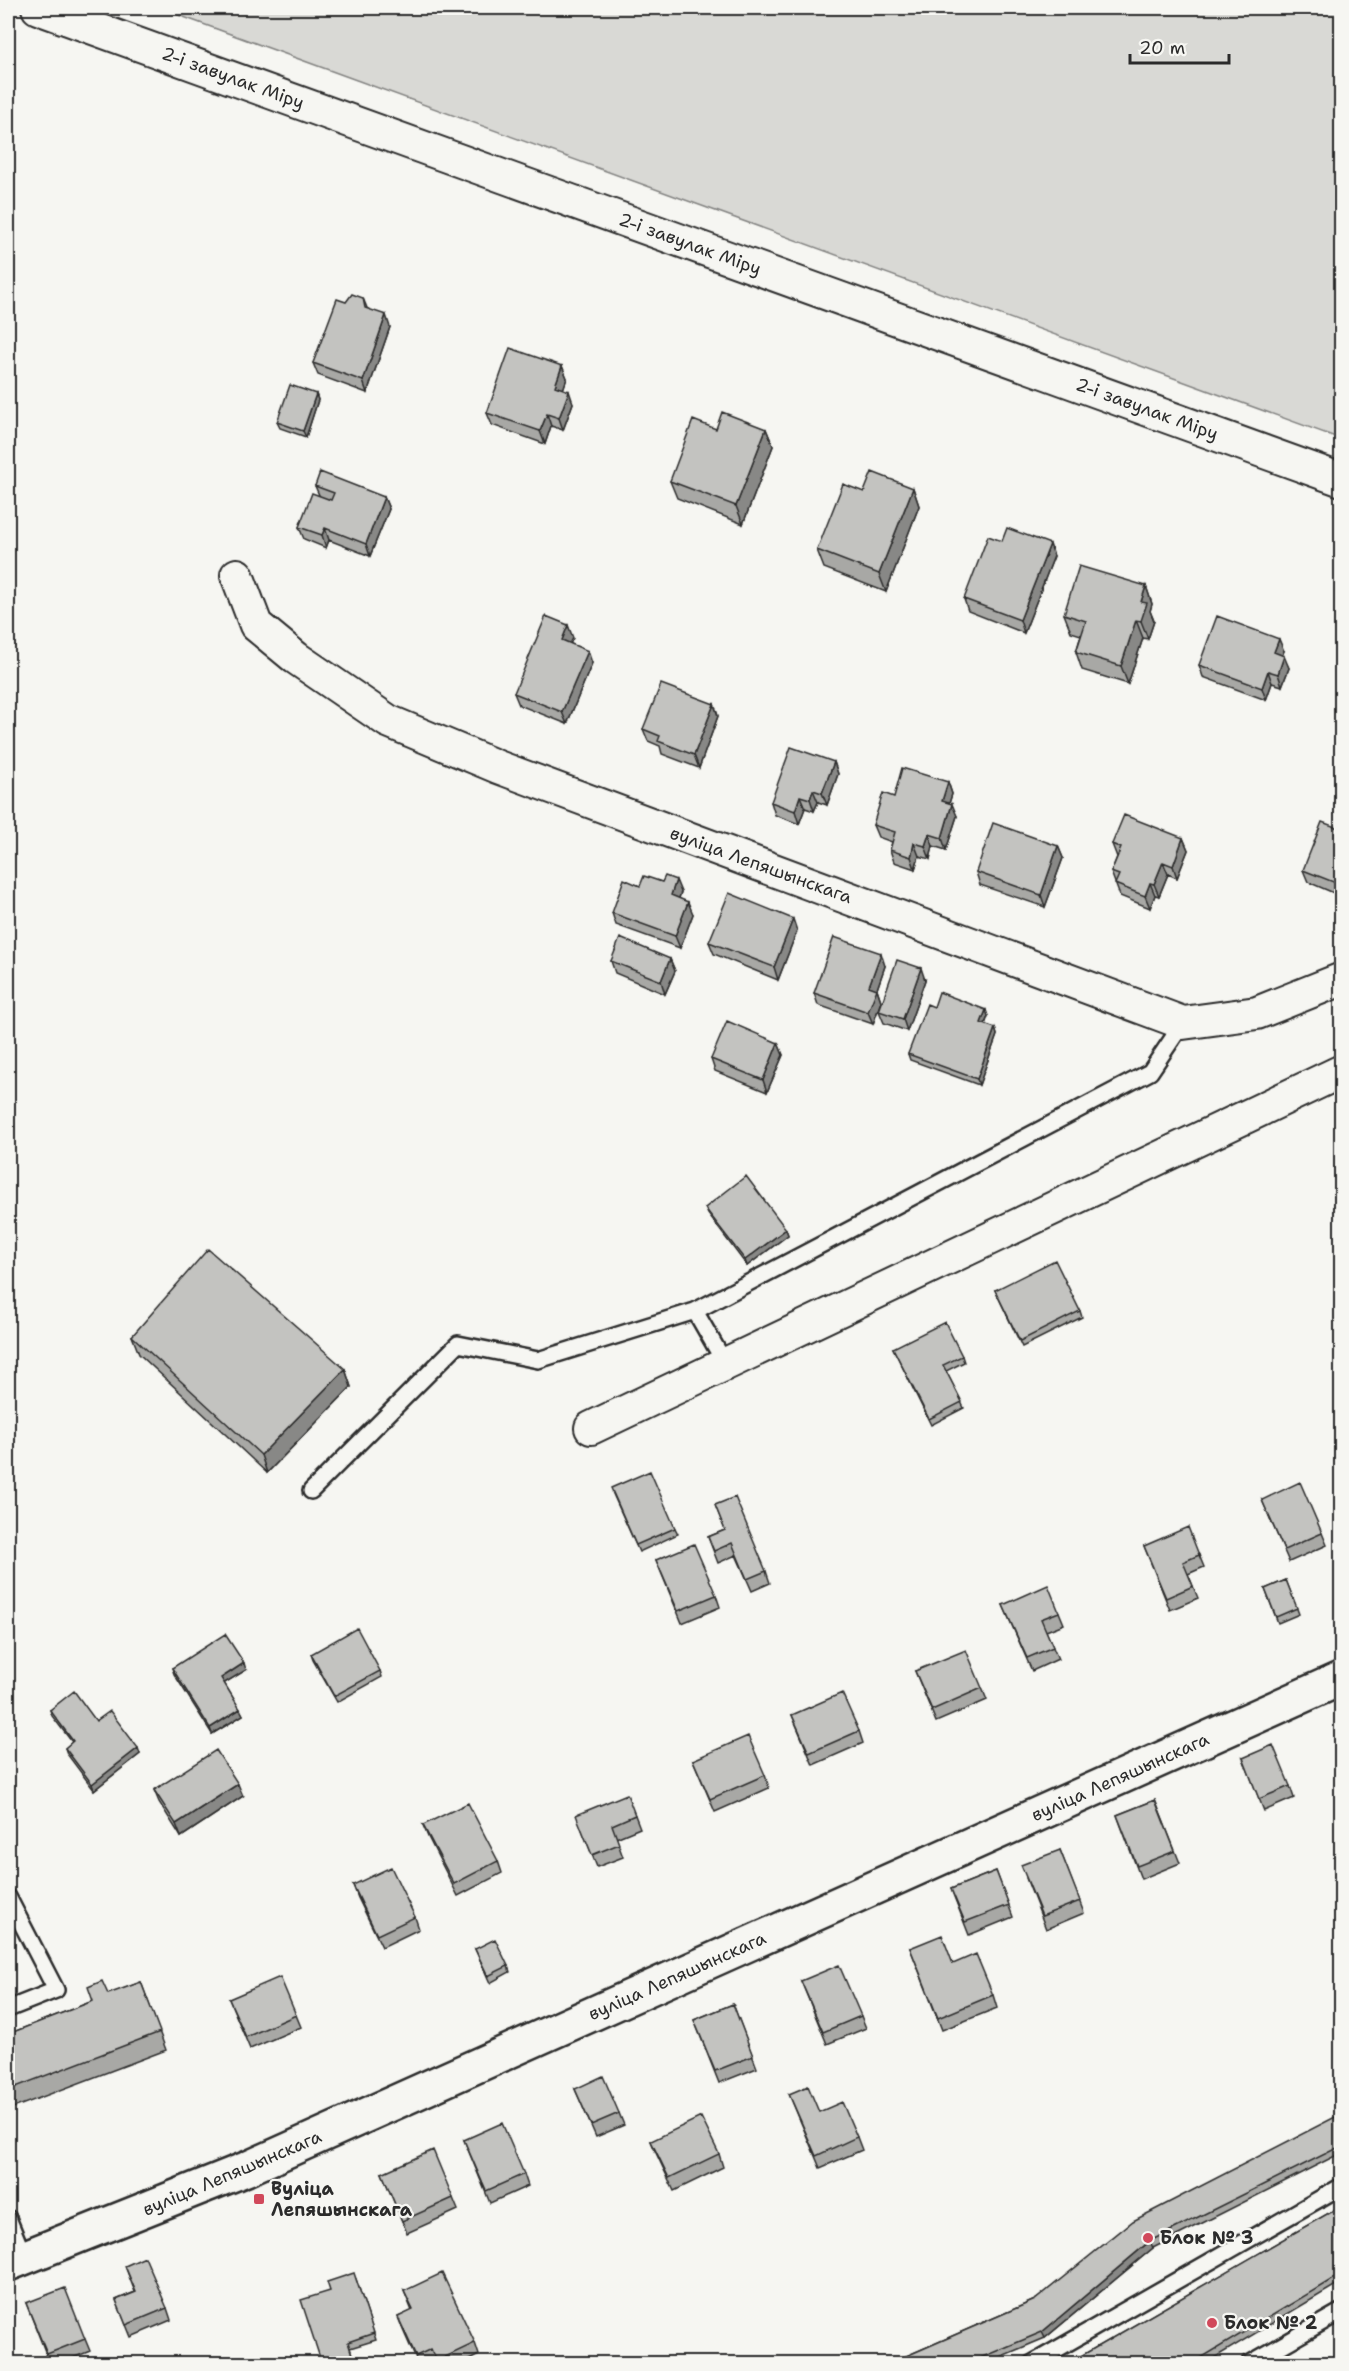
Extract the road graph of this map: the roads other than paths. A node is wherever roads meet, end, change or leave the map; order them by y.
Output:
1 (38, 8) edge
2 (1341, 480) edge
3 (237, 575) dead end
4 (1341, 979) edge
5 (1183, 1023) junction
6 (1341, 1071) edge
7 (695, 1311) junction
8 (726, 1365) junction
9 (591, 1428) dead end
10 (311, 1491) dead end
11 (1341, 1678) edge
12 (8, 1897) edge
13 (8, 2009) edge
14 (1341, 2186) edge
15 (8, 2218) edge
16 (16, 2261) edge
17 (1341, 2311) edge
18 (1031, 2364) edge
19 (1249, 2364) edge

1 - 2 street, 2-і завулак Міру
3 - 5 street, вуліца Лепяшынскага
4 - 5 street, вуліца Лепяшынскага
5 - 7 lane
6 - 8 street
7 - 8 lane
7 - 10 lane
8 - 9 street
11 - 16 street, вуліца Лепяшынскага
12 - 13 lane
14 - 18 lane
15 - 16 lane
17 - 19 lane

